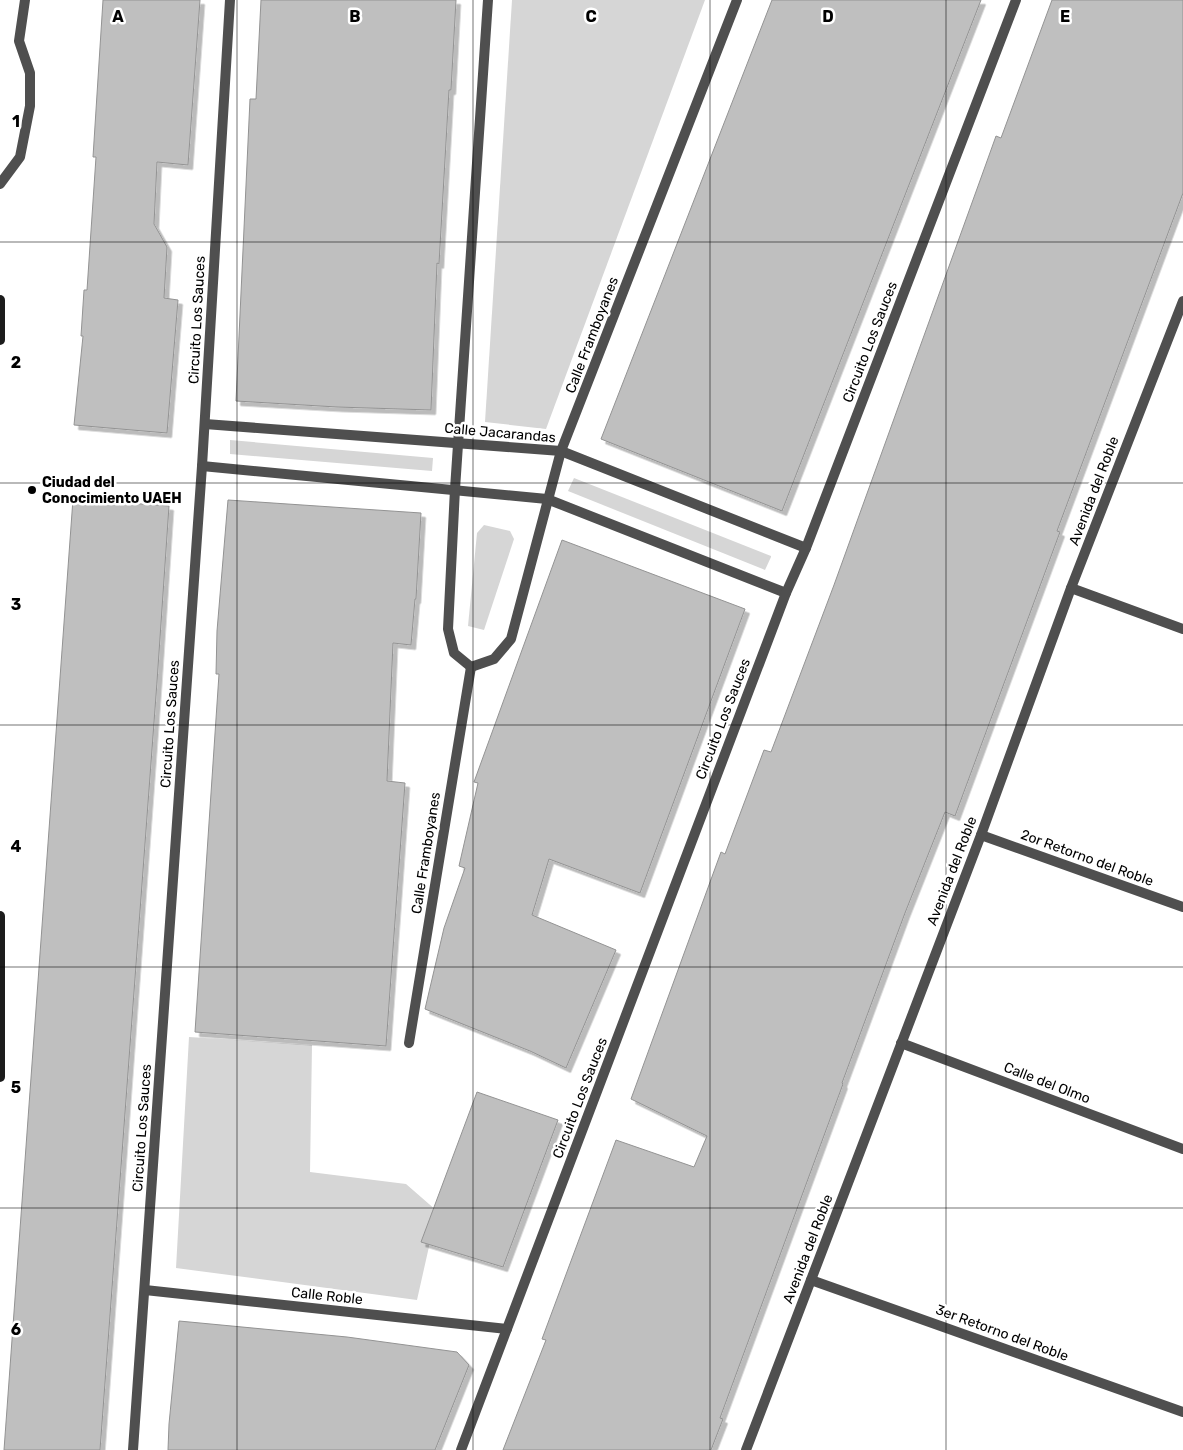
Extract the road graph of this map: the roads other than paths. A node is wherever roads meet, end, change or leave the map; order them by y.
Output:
1 (25, 0) edge
2 (230, 0) edge
3 (488, 0) edge
4 (738, 0) edge
5 (1016, 0) edge
6 (0, 184) edge
7 (0, 300) edge
8 (1183, 300) edge
9 (1181, 312) edge
10 (0, 340) edge
11 (205, 424) junction
12 (458, 443) junction
13 (561, 451) junction
14 (202, 466) junction
15 (455, 489) junction
16 (547, 499) junction
17 (806, 548) junction
18 (1071, 588) junction
19 (786, 593) junction
20 (1183, 629) edge
21 (471, 667) junction
22 (981, 835) junction
23 (1183, 907) edge
24 (0, 916) edge
25 (409, 1043) dead end
26 (901, 1043) junction
27 (0, 1077) edge
28 (1183, 1150) edge
29 (811, 1280) junction
30 (145, 1290) junction
31 (507, 1329) junction
32 (1183, 1412) edge
33 (133, 1450) edge
34 (461, 1450) edge
35 (746, 1450) edge

1 - 6 street
2 - 11 street, Circuito Los Sauces
3 - 12 street
4 - 13 street, Calle Framboyanes
5 - 17 street, Circuito Los Sauces
7 - 10 street
8 - 9 street, Avenida del Roble
9 - 18 street, Avenida del Roble
11 - 12 street, Calle Jacarandas
11 - 14 street, Circuito Los Sauces
12 - 13 street, Calle Jacarandas
12 - 15 street
13 - 16 street, Calle Framboyanes
13 - 17 street, Calle Jacarandas
14 - 15 street
14 - 30 street, Circuito Los Sauces
15 - 16 street
15 - 21 street
16 - 19 street
16 - 21 street, Calle Framboyanes
17 - 19 street, Circuito Los Sauces
18 - 20 street
18 - 22 street, Avenida del Roble
19 - 31 street, Circuito Los Sauces
21 - 25 street, Calle Framboyanes
22 - 23 street, 2or Retorno del Roble
22 - 26 street, Avenida del Roble
24 - 27 street
26 - 28 street, Calle del Olmo
26 - 29 street, Avenida del Roble
29 - 32 street, 3er Retorno del Roble
29 - 35 street, Avenida del Roble
30 - 31 street, Calle Roble
30 - 33 street, Circuito Los Sauces
31 - 34 street, Circuito Los Sauces

